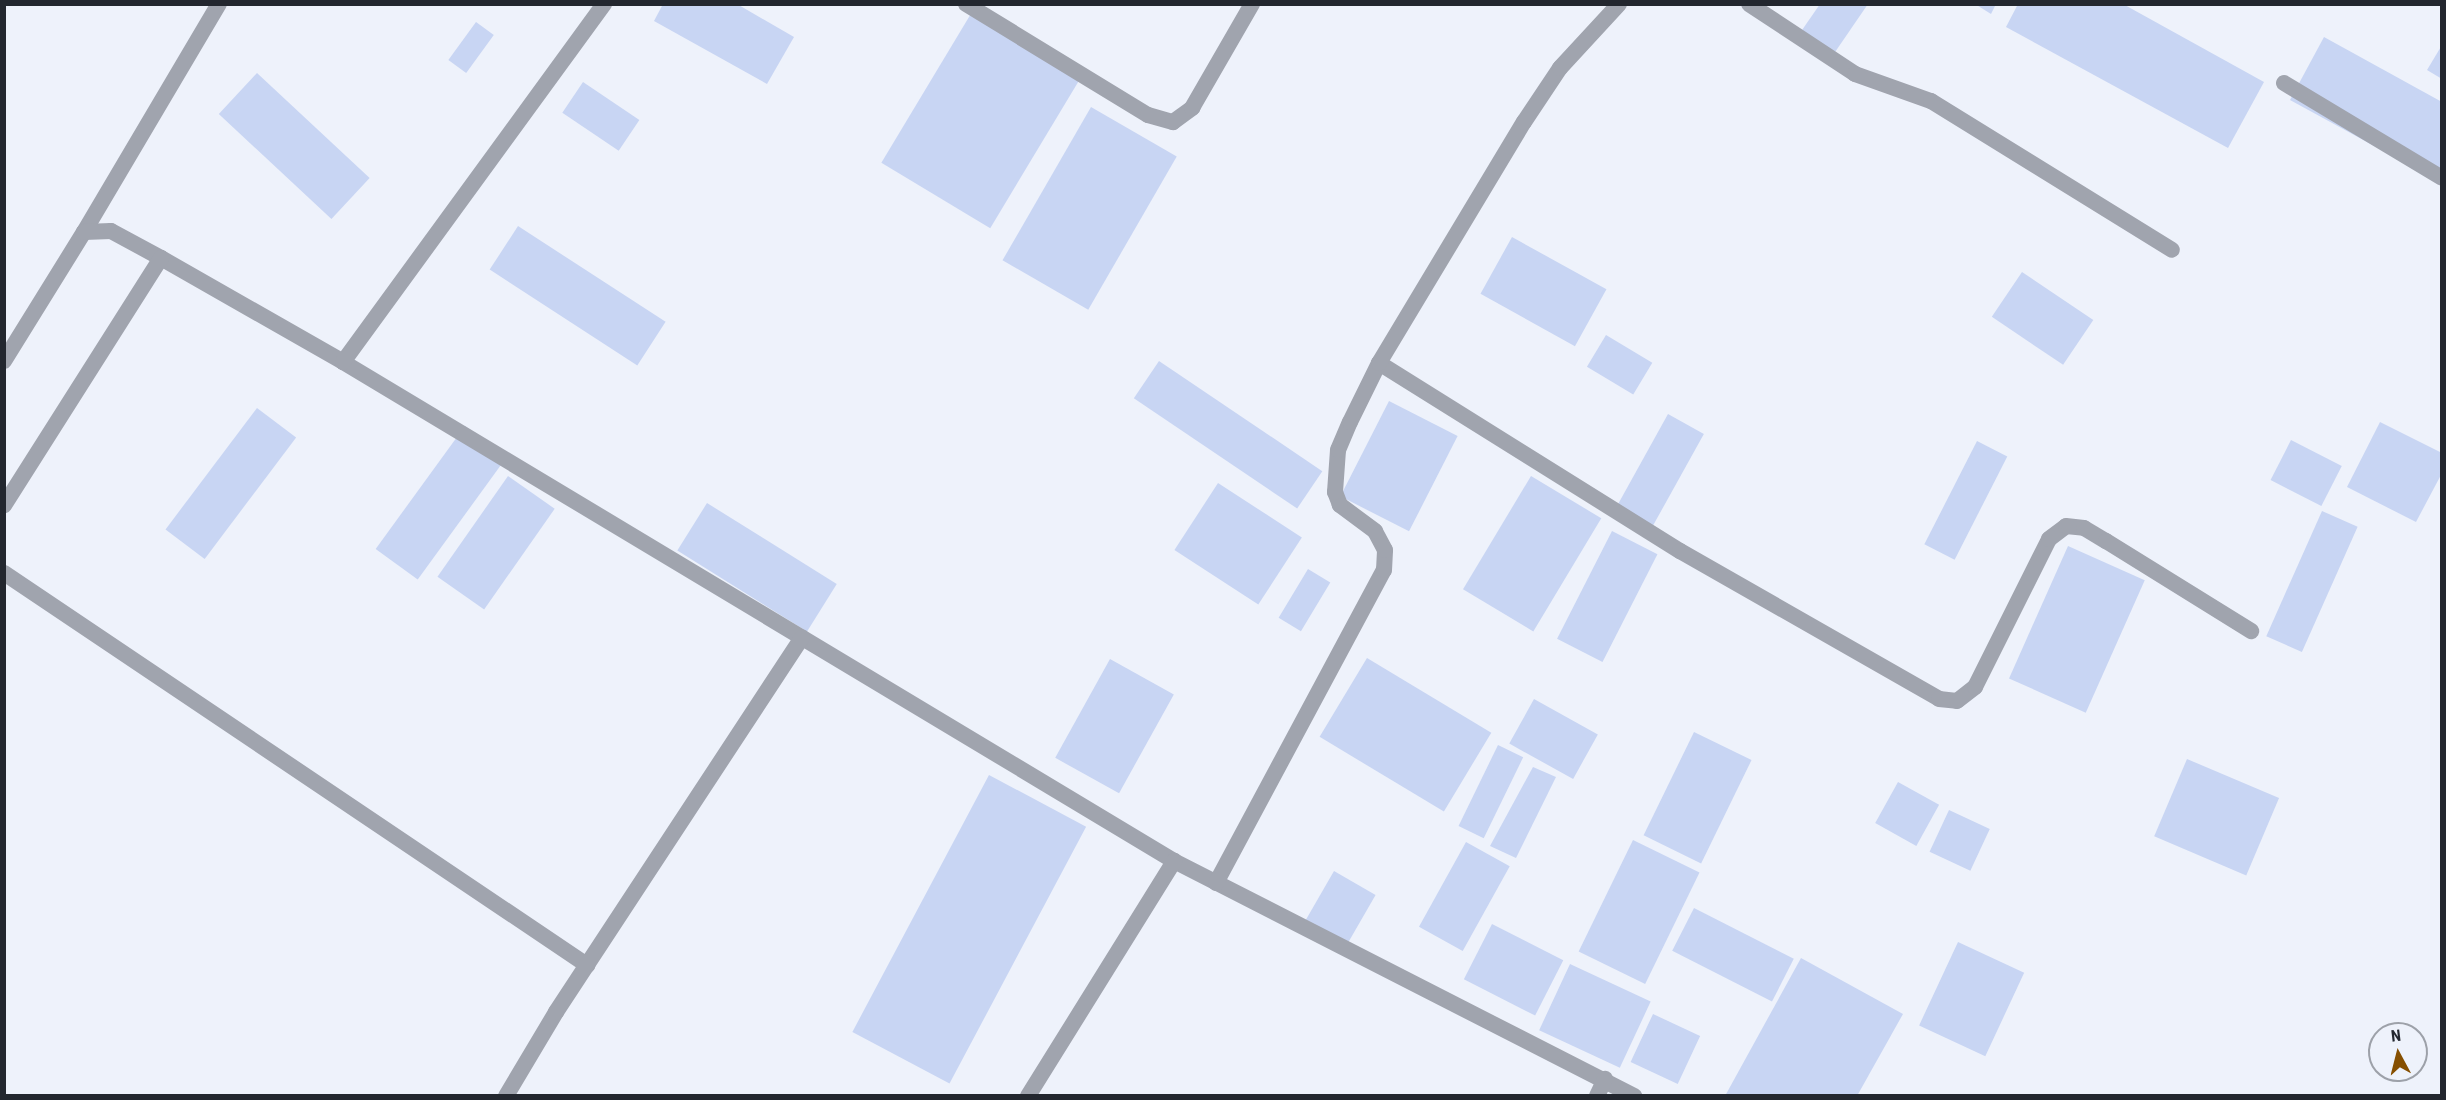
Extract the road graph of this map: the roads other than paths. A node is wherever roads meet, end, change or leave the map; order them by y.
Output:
1 (219, 4) edge
2 (604, 4) edge
3 (966, 4) edge
4 (1252, 4) edge
5 (1618, 4) edge
6 (1749, 4) edge
7 (2284, 83) dead end
8 (2442, 178) edge
9 (84, 232) junction
10 (2172, 250) dead end
11 (161, 258) junction
12 (4, 361) edge
13 (343, 362) junction
14 (1379, 363) junction
15 (4, 505) edge
16 (4, 573) edge
17 (2250, 631) dead end
18 (802, 638) junction
19 (1174, 861) junction
20 (1216, 883) junction
21 (587, 965) junction
22 (1605, 1079) junction
23 (506, 1095) edge
24 (1028, 1095) edge
25 (1597, 1095) edge
26 (1634, 1095) edge

1 - 9 street
2 - 13 street
3 - 4 street
5 - 14 street
6 - 10 street
7 - 8 street
9 - 11 street
9 - 12 street
11 - 13 street
11 - 15 street
13 - 18 street
14 - 17 street
14 - 20 street
16 - 21 street
18 - 19 street
18 - 21 street
19 - 20 street
19 - 24 street
20 - 22 street
21 - 23 street
22 - 25 street
22 - 26 street

